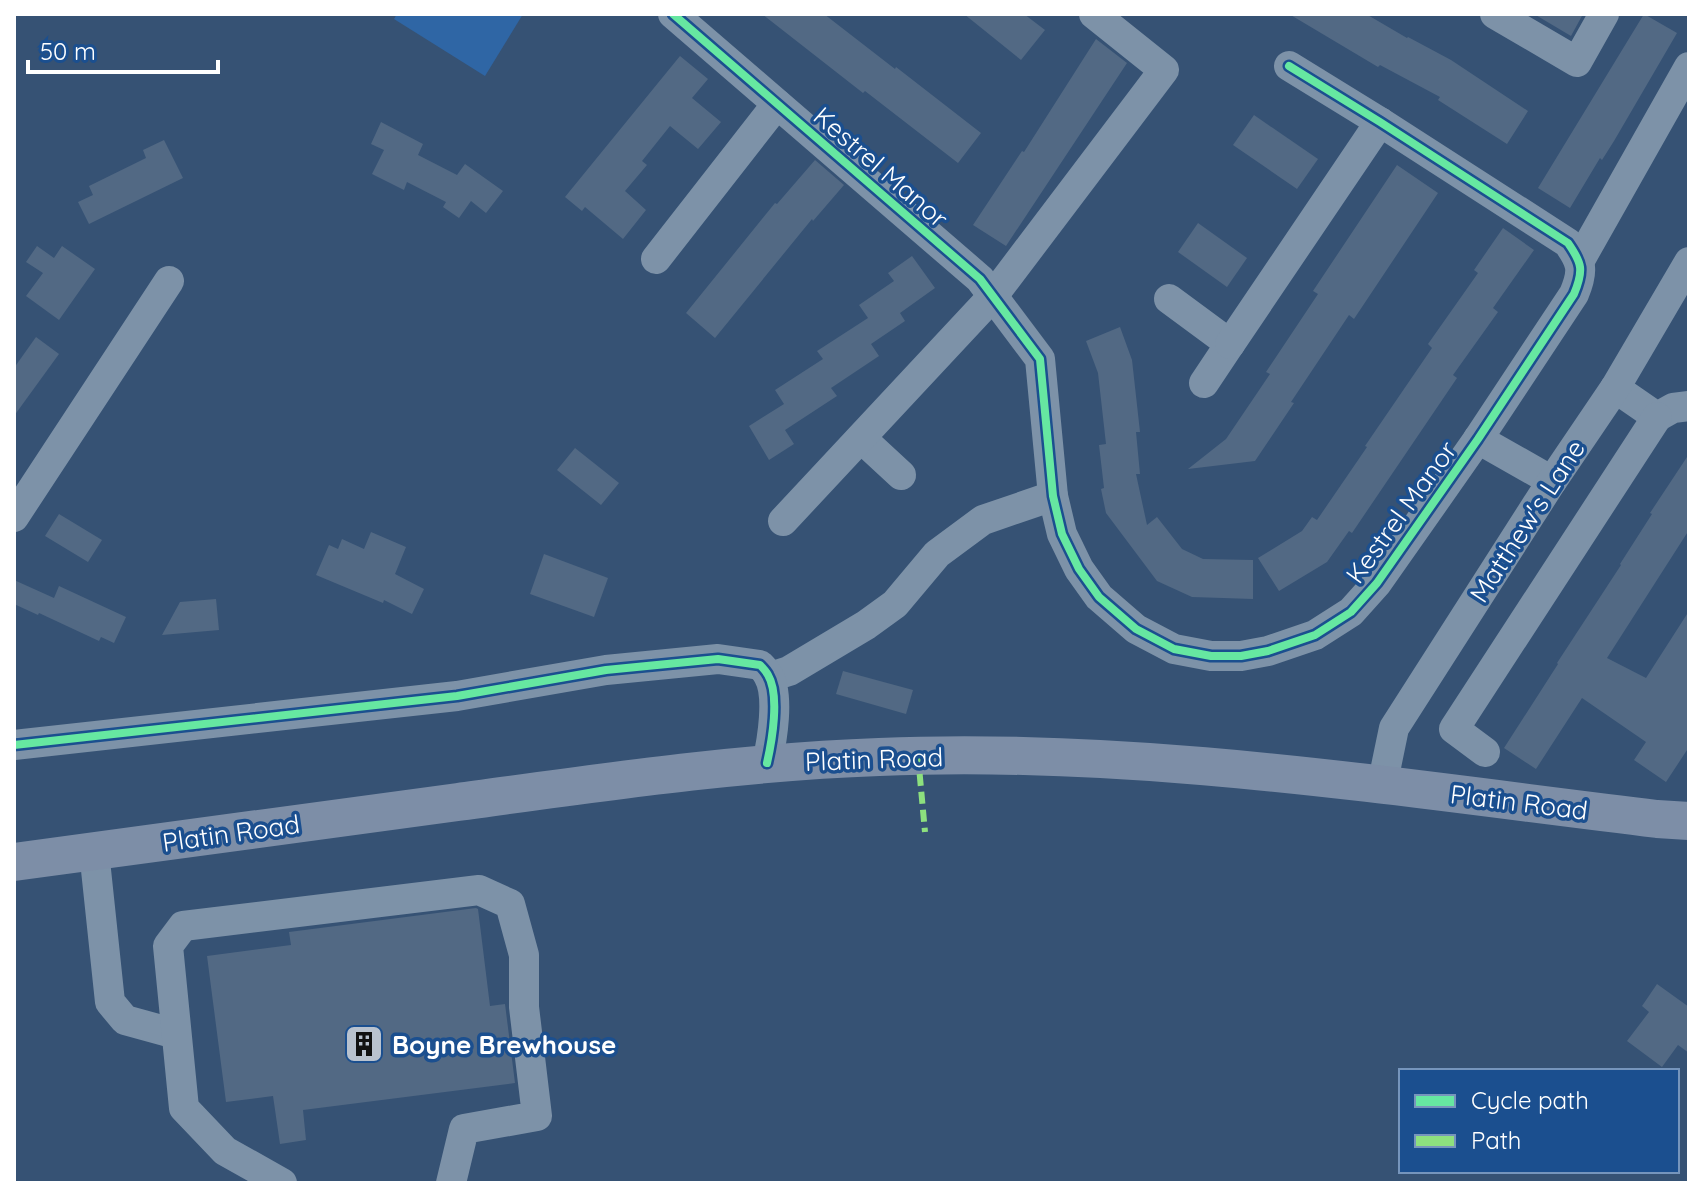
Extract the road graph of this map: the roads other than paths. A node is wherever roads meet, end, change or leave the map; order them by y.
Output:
1 (673, 14) edge
2 (1094, 14) edge
3 (1495, 14) edge
4 (1604, 14) edge
5 (1289, 66) dead end
6 (1689, 67) edge
7 (777, 104) junction
8 (1380, 122) junction
9 (656, 259) dead end
10 (1580, 260) junction
11 (1689, 262) edge
12 (169, 281) dead end
13 (993, 296) junction
14 (1169, 299) dead end
15 (1230, 344) junction
16 (1204, 383) dead end
17 (1615, 388) junction
18 (1689, 406) edge
19 (1657, 417) junction
20 (861, 438) junction
21 (1478, 439) junction
22 (901, 475) dead end
23 (1552, 481) junction
24 (1053, 496) junction
25 (14, 517) edge
26 (783, 521) dead end
27 (770, 677) junction
28 (14, 745) edge
29 (1485, 752) dead end
30 (767, 763) junction
31 (1382, 786) junction
32 (1689, 821) edge
33 (94, 851) junction
34 (14, 862) edge
35 (176, 1034) junction
36 (282, 1183) edge
37 (451, 1183) edge

1 - 7 street, Kestrel Manor
2 - 13 street
3 - 4 street
5 - 8 street
6 - 10 street, Kestrel Manor
7 - 9 street, Kestrel Manor
7 - 13 street, Kestrel Manor
8 - 10 street
8 - 15 street
10 - 21 street, Kestrel Manor
11 - 17 street, Matthew's Lane
12 - 25 street
13 - 20 street
13 - 24 street, Kestrel Manor
14 - 15 street
15 - 16 street
17 - 19 street
17 - 23 street, Matthew's Lane
18 - 19 street
19 - 29 street
20 - 22 street
20 - 26 street
21 - 23 street, Kestrel Manor
21 - 24 street, Kestrel Manor
23 - 31 street, Matthew's Lane
24 - 27 street
27 - 28 street
27 - 30 street
30 - 31 main road, Platin Road
30 - 33 main road, Platin Road
31 - 32 main road, Platin Road
33 - 34 main road, Platin Road
33 - 35 street
35 - 36 street
35 - 37 street

